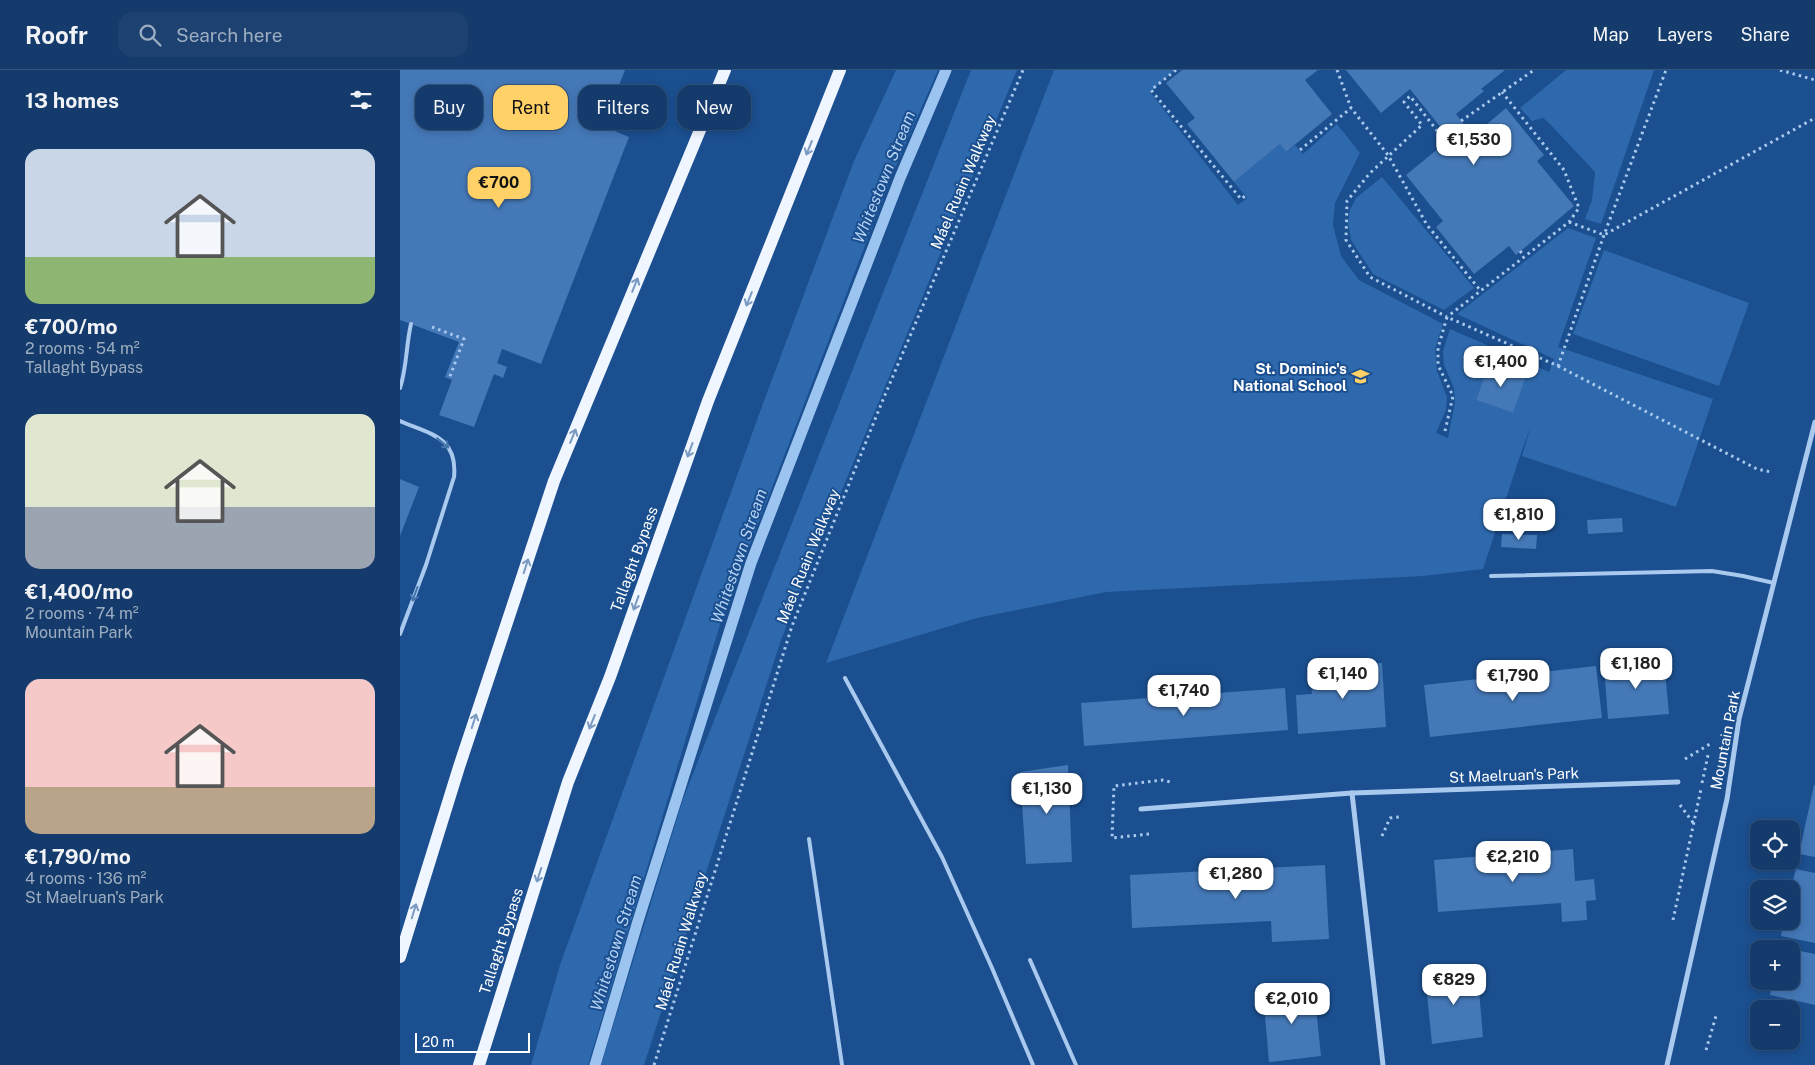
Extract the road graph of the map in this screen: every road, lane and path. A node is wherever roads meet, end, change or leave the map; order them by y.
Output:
1 (725, 70) edge
2 (840, 70) edge
3 (1023, 70) edge
4 (1176, 70) edge
5 (1337, 70) edge
6 (1534, 70) edge
7 (1666, 70) edge
8 (1780, 70) edge
9 (1815, 80) edge
10 (1502, 92) junction
11 (1352, 108) junction
12 (1815, 118) edge
13 (1461, 121) dead end
14 (1446, 133) dead end
15 (1300, 150) dead end
16 (1388, 155) junction
17 (1245, 196) dead end
18 (1570, 222) junction
19 (1604, 235) junction
20 (1520, 251) dead end
21 (1524, 256) junction
22 (1480, 290) junction
23 (1447, 317) junction
24 (411, 324) dead end
25 (464, 339) dead end
26 (1558, 366) junction
27 (449, 379) dead end
28 (400, 388) edge
29 (400, 421) edge
30 (1815, 422) edge
31 (1445, 431) dead end
32 (1770, 472) dead end
33 (1491, 576) dead end
34 (1774, 583) junction
35 (400, 634) edge
36 (845, 678) dead end
37 (1678, 782) dead end
38 (1114, 786) dead end
39 (1352, 793) junction
40 (1678, 802) dead end
41 (1141, 809) dead end
42 (1400, 817) dead end
43 (1694, 824) dead end
44 (1152, 834) dead end
45 (809, 839) dead end
46 (1378, 844) dead end
47 (400, 957) edge
48 (1030, 960) dead end
49 (1716, 1016) dead end
50 (1706, 1050) dead end
51 (480, 1063) edge
52 (654, 1065) edge
53 (842, 1065) edge
54 (1032, 1065) edge
55 (1076, 1065) edge
56 (1383, 1065) edge
57 (1667, 1065) edge

47 -> 1 main road
2 -> 51 main road, Tallaght Bypass
3 - 52 path, Máel Ruain Walkway
4 - 17 path
5 - 11 path
6 - 10 path
7 - 19 path
8 - 9 path
10 - 13 path
10 - 18 path
11 - 15 path
11 - 16 path
12 - 19 path
14 - 16 path
16 - 22 path
16 - 23 path
18 - 19 path
18 - 21 path
19 - 26 path
20 - 21 path
21 - 22 path
22 - 23 path
23 - 26 path
23 - 31 path
24 - 28 lane
25 - 27 path
26 - 32 path
29 -> 35 lane
30 - 34 street, Mountain Park
33 - 34 lane
34 - 57 street, Mountain Park
36 - 54 lane
37 - 39 street, St Maelruan's Park
38 - 44 path
39 - 41 street, St Maelruan's Park
39 - 56 street
40 - 43 path
42 - 46 path
45 - 53 lane
48 - 55 lane
49 - 50 path

